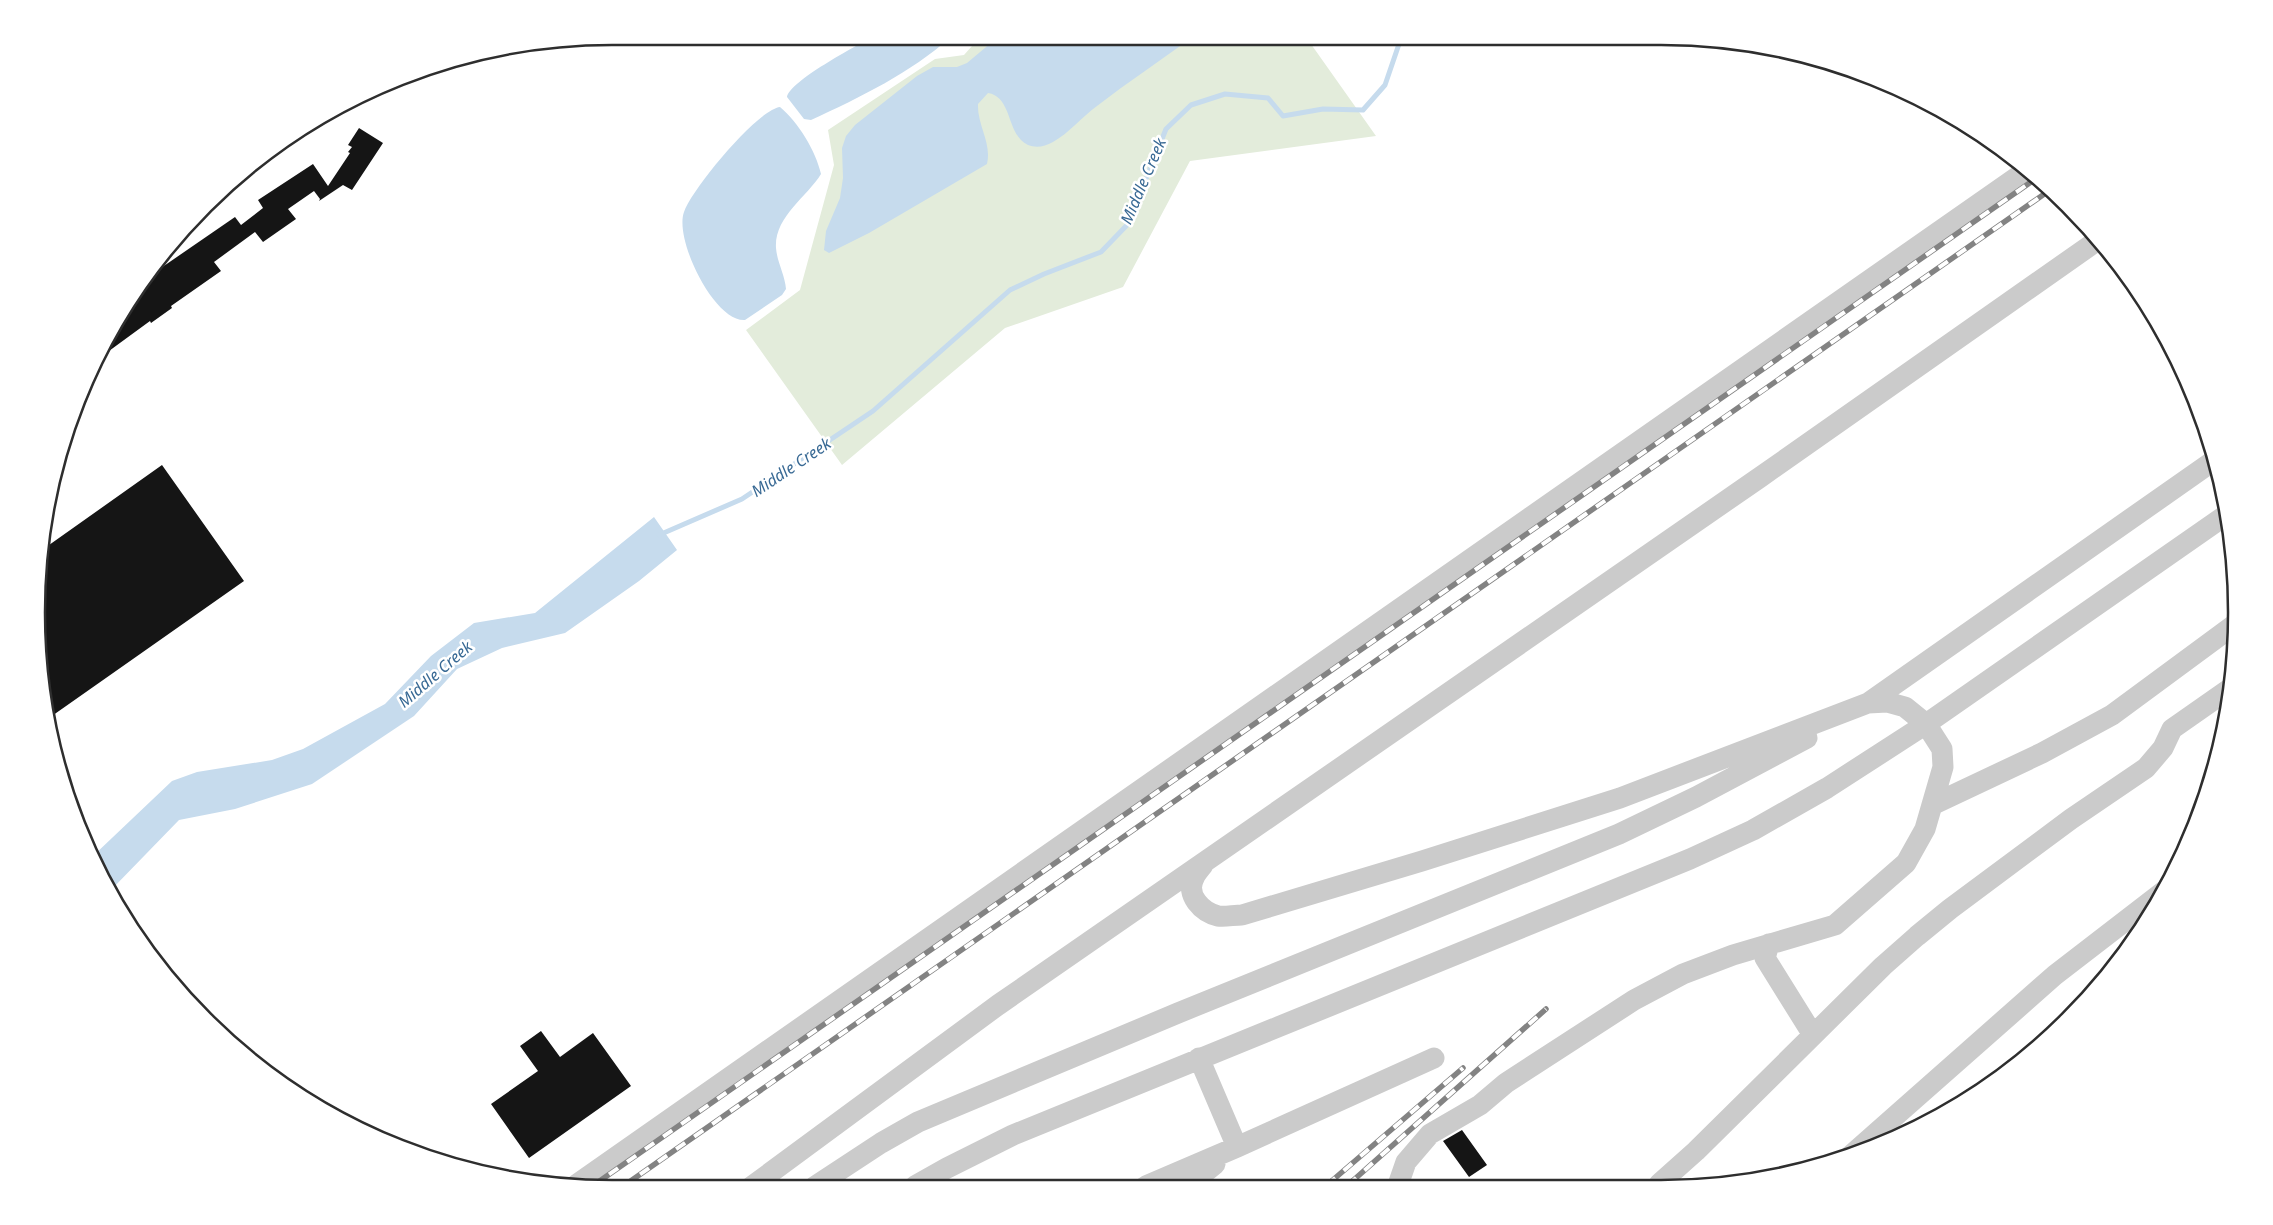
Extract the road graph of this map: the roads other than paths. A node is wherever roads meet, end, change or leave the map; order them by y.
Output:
1 (2021, 174) edge
2 (2092, 244) edge
3 (2208, 464) edge
4 (2220, 519) edge
5 (2228, 630) edge
6 (2222, 694) edge
7 (1868, 703) junction
8 (1926, 724) junction
9 (1932, 805) junction
10 (1205, 863) junction
11 (2147, 904) edge
12 (1770, 944) junction
13 (1813, 1035) junction
14 (1199, 1058) junction
15 (1434, 1058) dead end
16 (1867, 1141) edge
17 (1237, 1147) junction
18 (584, 1179) edge
19 (761, 1180) edge
20 (825, 1180) edge
21 (926, 1180) edge
22 (1160, 1180) edge
23 (1196, 1180) edge
24 (1400, 1180) edge
25 (1663, 1180) edge

1 - 18 lane
2 - 10 lane
3 - 7 lane
4 - 8 lane
5 - 9 lane
6 - 13 lane
7 - 8 lane
7 - 10 lane
7 - 20 lane
8 - 9 lane
8 - 14 lane
9 - 12 lane
10 - 19 lane
11 - 16 lane
12 - 13 lane
12 - 24 lane
13 - 25 lane
14 - 17 lane
14 - 21 lane
15 - 17 lane
17 - 22 lane
17 - 23 lane

